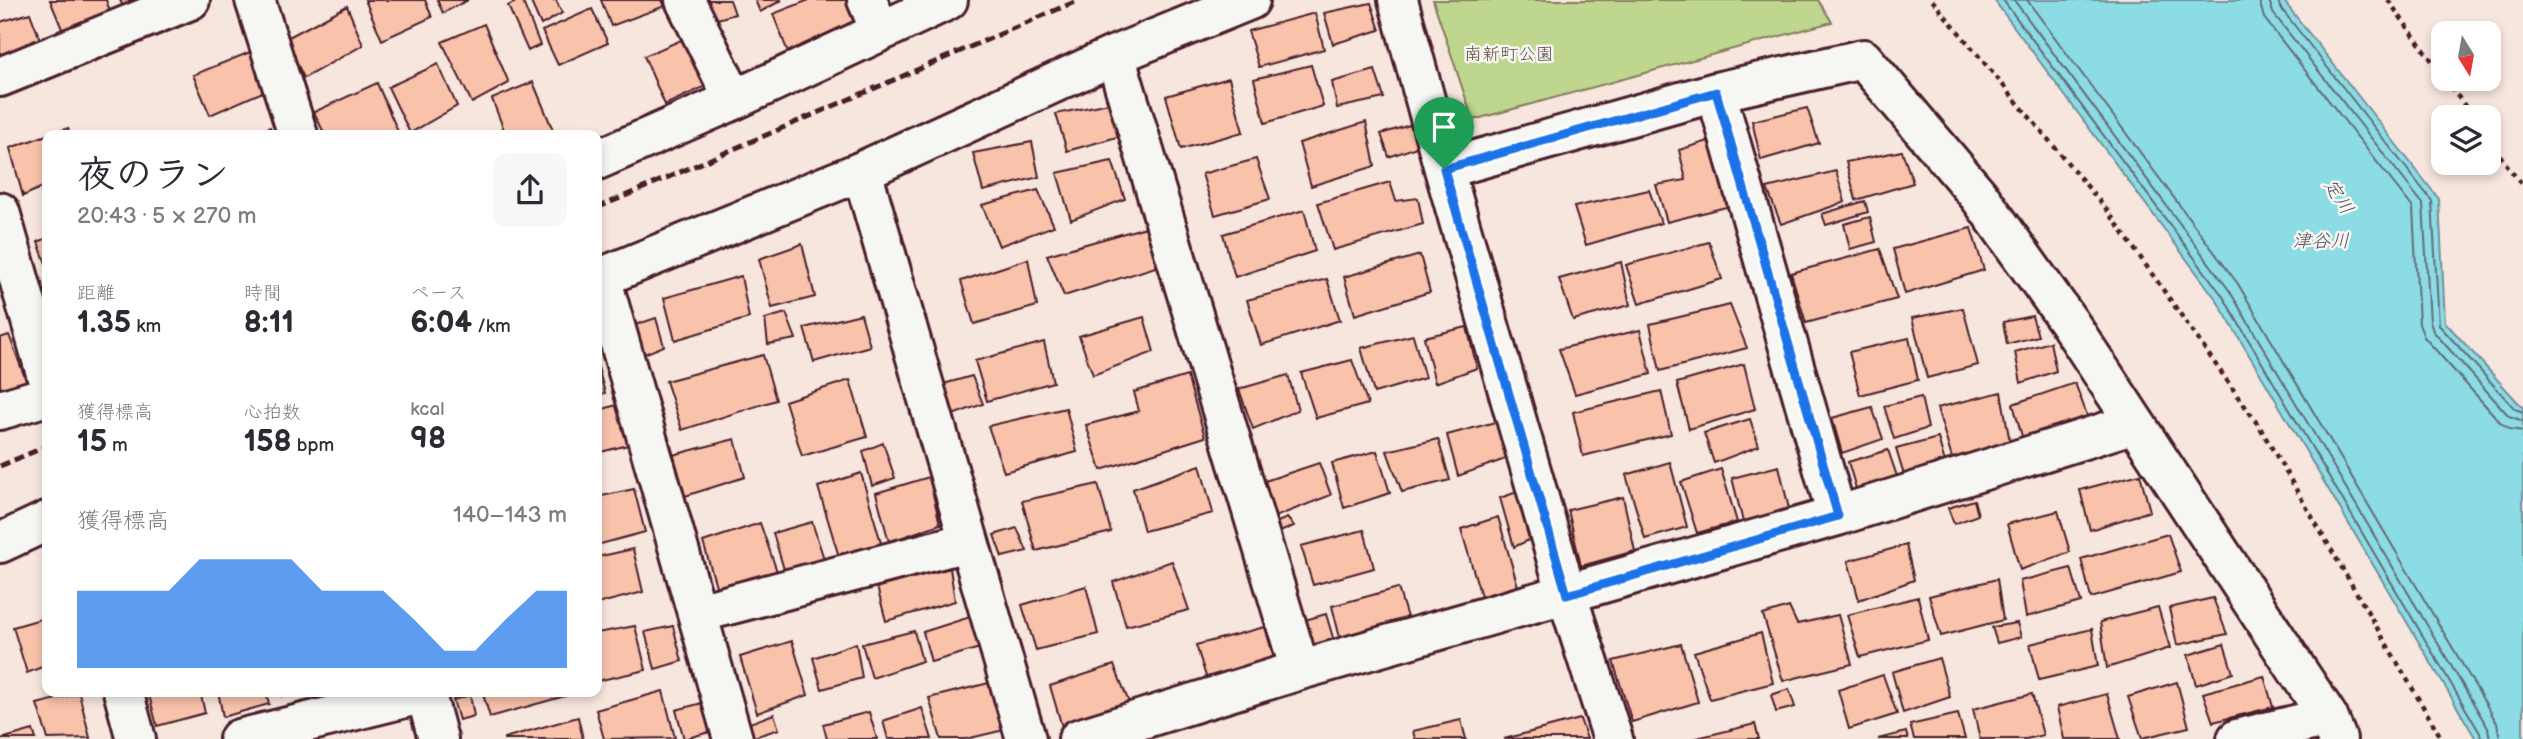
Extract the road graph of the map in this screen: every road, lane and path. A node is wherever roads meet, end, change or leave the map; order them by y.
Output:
1 (190, 0) edge
2 (255, 0) edge
3 (685, 0) edge
4 (948, 0) edge
5 (1250, 0) edge
6 (1398, 0) edge
7 (1932, 0) edge
8 (2388, 0) edge
9 (874, 15) edge
10 (1115, 55) junction
11 (2431, 59) edge
12 (0, 77) edge
13 (1716, 92) junction
14 (734, 100) junction
15 (296, 130) edge
16 (2501, 157) edge
17 (602, 158) edge
18 (1444, 169) junction
19 (862, 171) junction
20 (2523, 187) edge
21 (0, 212) edge
22 (602, 277) edge
23 (602, 288) edge
24 (42, 359) edge
25 (42, 397) edge
26 (0, 410) edge
27 (2135, 422) junction
28 (1838, 516) junction
29 (42, 523) edge
30 (967, 542) junction
31 (0, 543) edge
32 (1567, 595) junction
33 (698, 613) junction
34 (1300, 670) junction
35 (125, 697) edge
36 (405, 697) edge
37 (426, 697) edge
38 (2333, 728) edge
39 (136, 739) edge
40 (240, 739) edge
41 (438, 739) edge
42 (733, 739) edge
43 (1026, 739) edge
44 (1078, 739) edge
45 (1613, 739) edge
46 (2237, 739) edge
47 (2442, 739) edge

1 - 12 street
2 - 15 street
3 - 14 street
4 - 9 street
5 - 10 street
6 - 18 street
7 - 47 path
8 - 11 path
9 - 14 street
10 - 19 street
10 - 34 street
13 - 18 street
13 - 27 street
13 - 28 street
14 - 17 street
16 - 20 path
18 - 32 street
19 - 22 street
19 - 30 street
21 - 24 street
23 - 33 street
25 - 26 street
27 - 28 street
27 - 38 street
28 - 32 street
29 - 31 street
30 - 33 street
30 - 43 street
32 - 34 street
32 - 45 street
33 - 42 street
34 - 44 street
35 - 39 street
36 - 40 street
37 - 41 street
38 - 46 street

